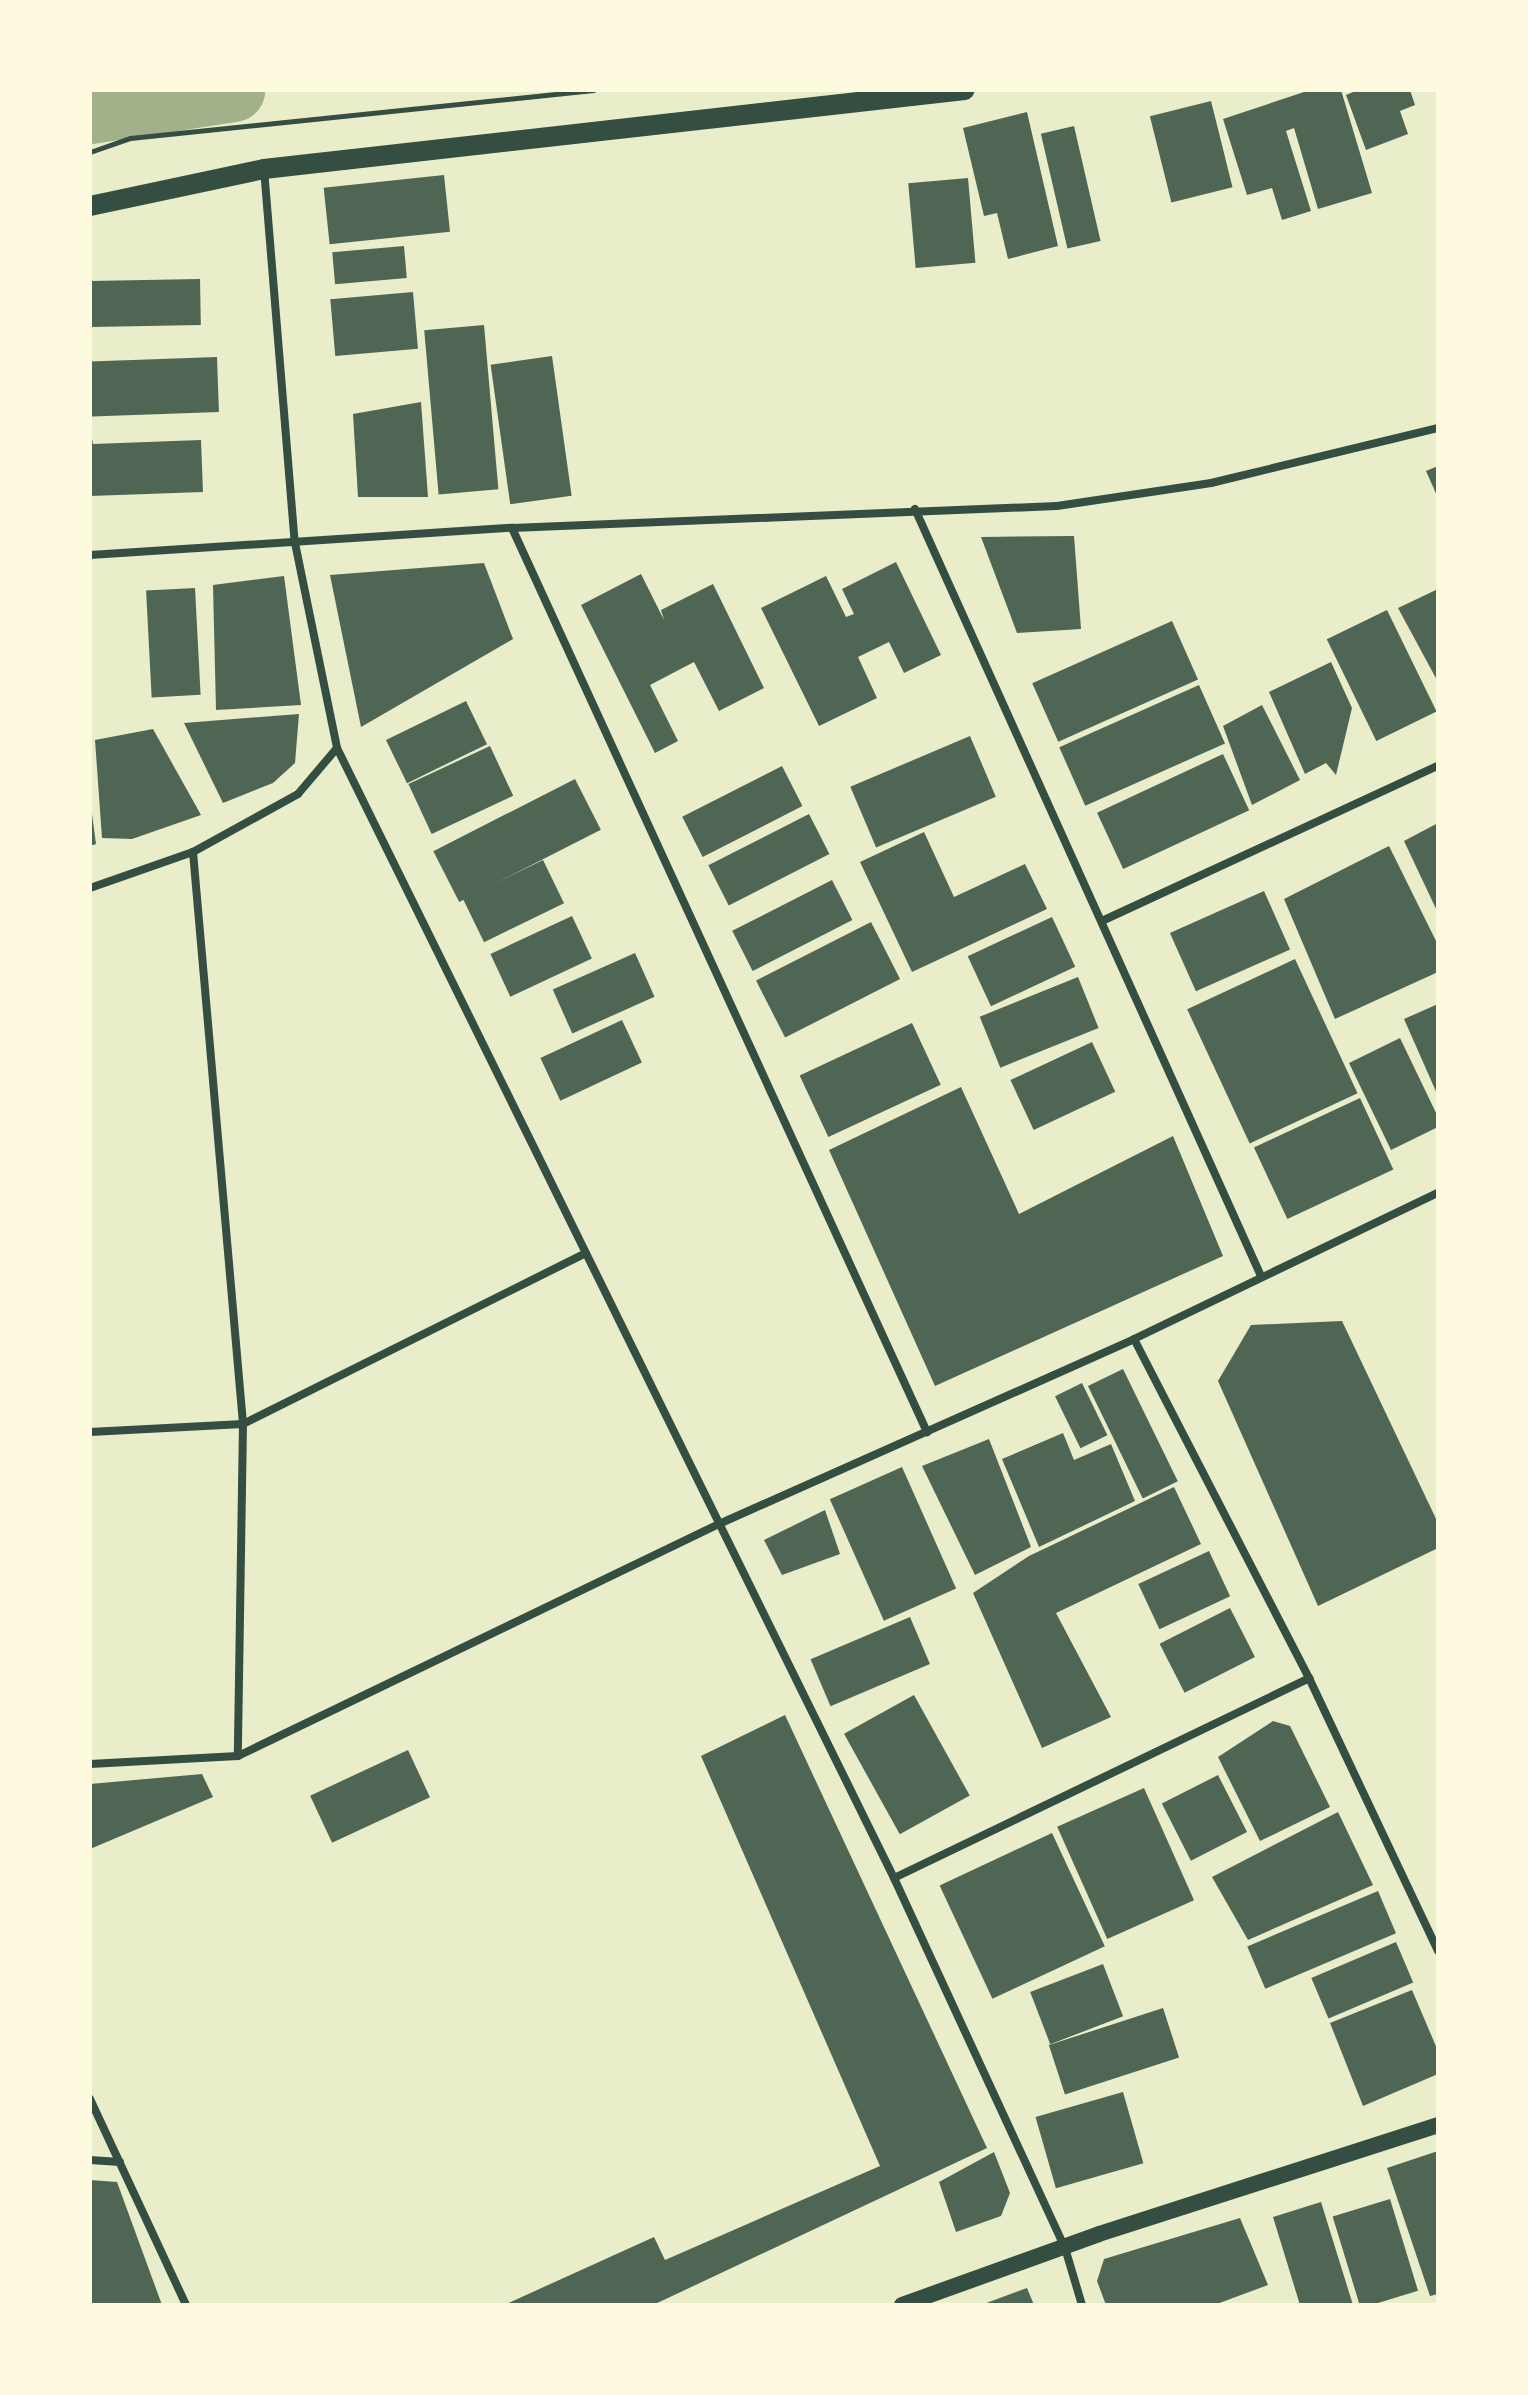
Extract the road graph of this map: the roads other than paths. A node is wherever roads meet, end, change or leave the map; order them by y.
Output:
1 (965, 90) edge
2 (264, 169) junction
3 (90, 206) edge
4 (1438, 428) edge
5 (915, 509) junction
6 (512, 528) junction
7 (295, 543) junction
8 (90, 555) edge
9 (337, 748) junction
10 (1438, 766) edge
11 (193, 852) junction
12 (90, 888) edge
13 (1104, 920) junction
14 (1438, 1193) edge
15 (586, 1253) junction
16 (1261, 1276) junction
17 (1134, 1339) junction
18 (243, 1424) junction
19 (90, 1432) edge
20 (927, 1432) junction
21 (719, 1524) junction
22 (1309, 1678) junction
23 (238, 1756) junction
24 (90, 1764) edge
25 (894, 1878) junction
26 (1438, 1951) edge
27 (90, 2099) edge
28 (1438, 2125) edge
29 (90, 2160) edge
30 (120, 2162) junction
31 (1065, 2248) junction
32 (186, 2305) edge
33 (902, 2305) edge
34 (1082, 2305) edge

1 - 2 main road
2 - 3 main road
2 - 7 street
4 - 5 street
5 - 6 street
5 - 13 street
6 - 7 street
6 - 20 street
7 - 8 street
7 - 9 street
9 - 11 street
9 - 15 street
10 - 13 street
11 - 12 street
11 - 18 street
13 - 16 street
14 - 16 street
15 - 18 street
15 - 21 street
16 - 17 street
17 - 20 street
17 - 22 street
18 - 19 street
18 - 23 street
20 - 21 street
21 - 23 street
21 - 25 street
22 - 25 street
22 - 26 street
23 - 24 street
25 - 31 street
27 - 30 street
28 - 31 main road
29 - 30 street
30 - 32 street
31 - 33 main road
31 - 34 street

